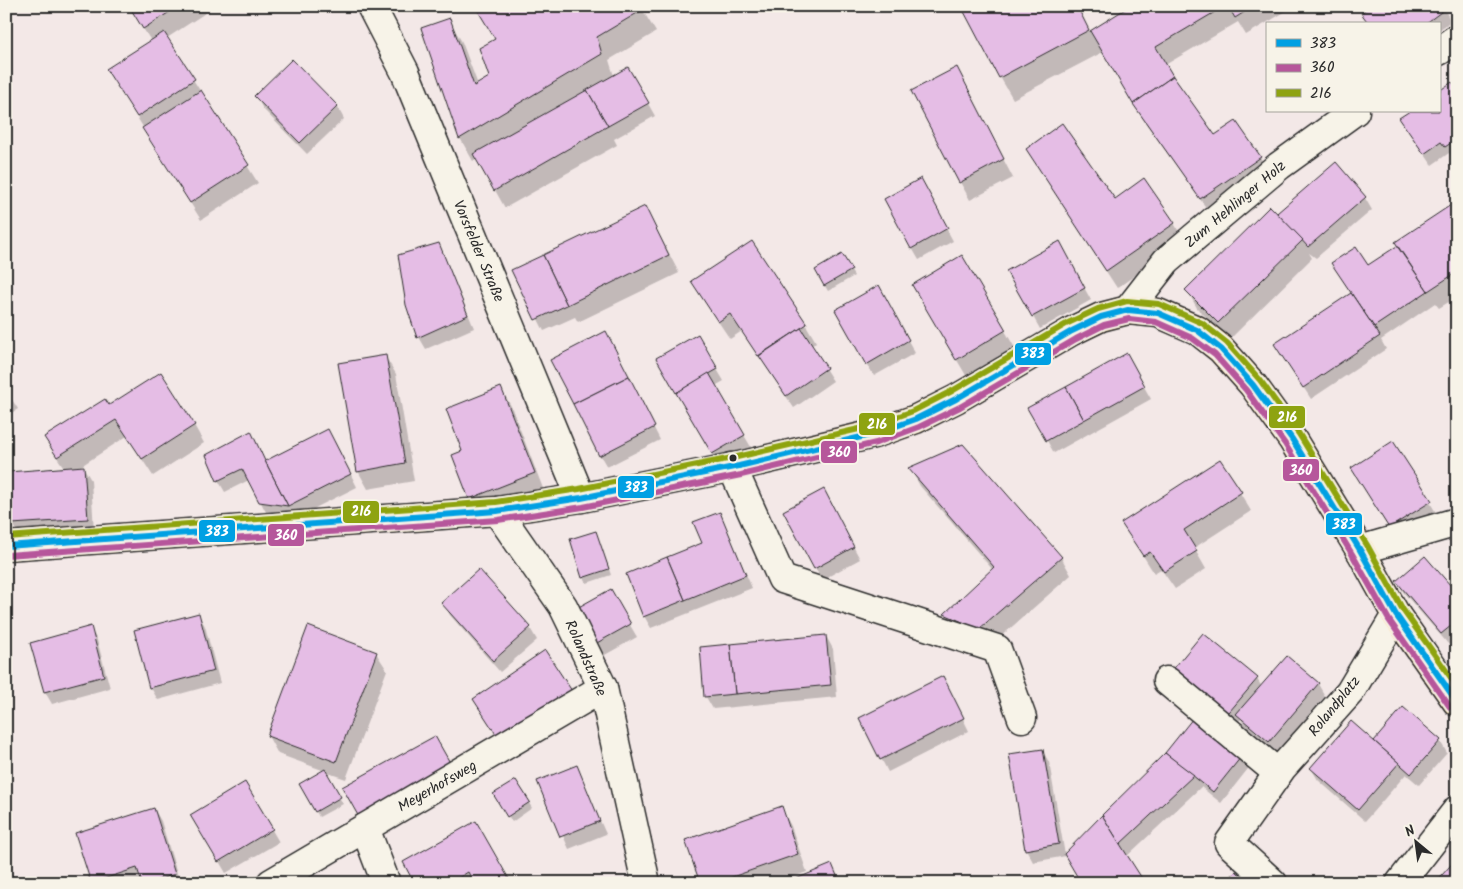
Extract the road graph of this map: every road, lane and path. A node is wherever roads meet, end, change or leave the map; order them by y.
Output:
1 (371, 6) edge
2 (1457, 38) edge
3 (1440, 50) edge
4 (1355, 112) edge
5 (1128, 310) junction
6 (732, 467) junction
7 (581, 498) junction
8 (497, 511) junction
9 (1457, 522) edge
10 (6, 546) edge
11 (1360, 550) junction
12 (1396, 615) junction
13 (1167, 681) dead end
14 (603, 688) junction
15 (1457, 702) edge
16 (1022, 718) dead end
17 (1280, 770) junction
18 (1457, 810) edge
19 (365, 828) junction
20 (271, 883) edge
21 (386, 883) edge
22 (646, 883) edge
23 (1273, 883) edge
24 (1400, 883) edge

1 - 7 street, Vorsfelder Straße
2 - 3 street
4 - 5 street, Zum Hehlinger Holz
5 - 6 main road
5 - 11 main road
6 - 7 main road
6 - 16 street
7 - 8 main road
8 - 10 main road
8 - 14 street, Rolandstraße
9 - 11 street
11 - 12 main road
12 - 15 main road
12 - 17 street, Rolandplatz
13 - 17 street
14 - 19 street, Meyerhofsweg
14 - 22 street, Rolandstraße
17 - 23 street, Rolandplatz
18 - 24 street
19 - 20 street, Meyerhofsweg
19 - 21 street

